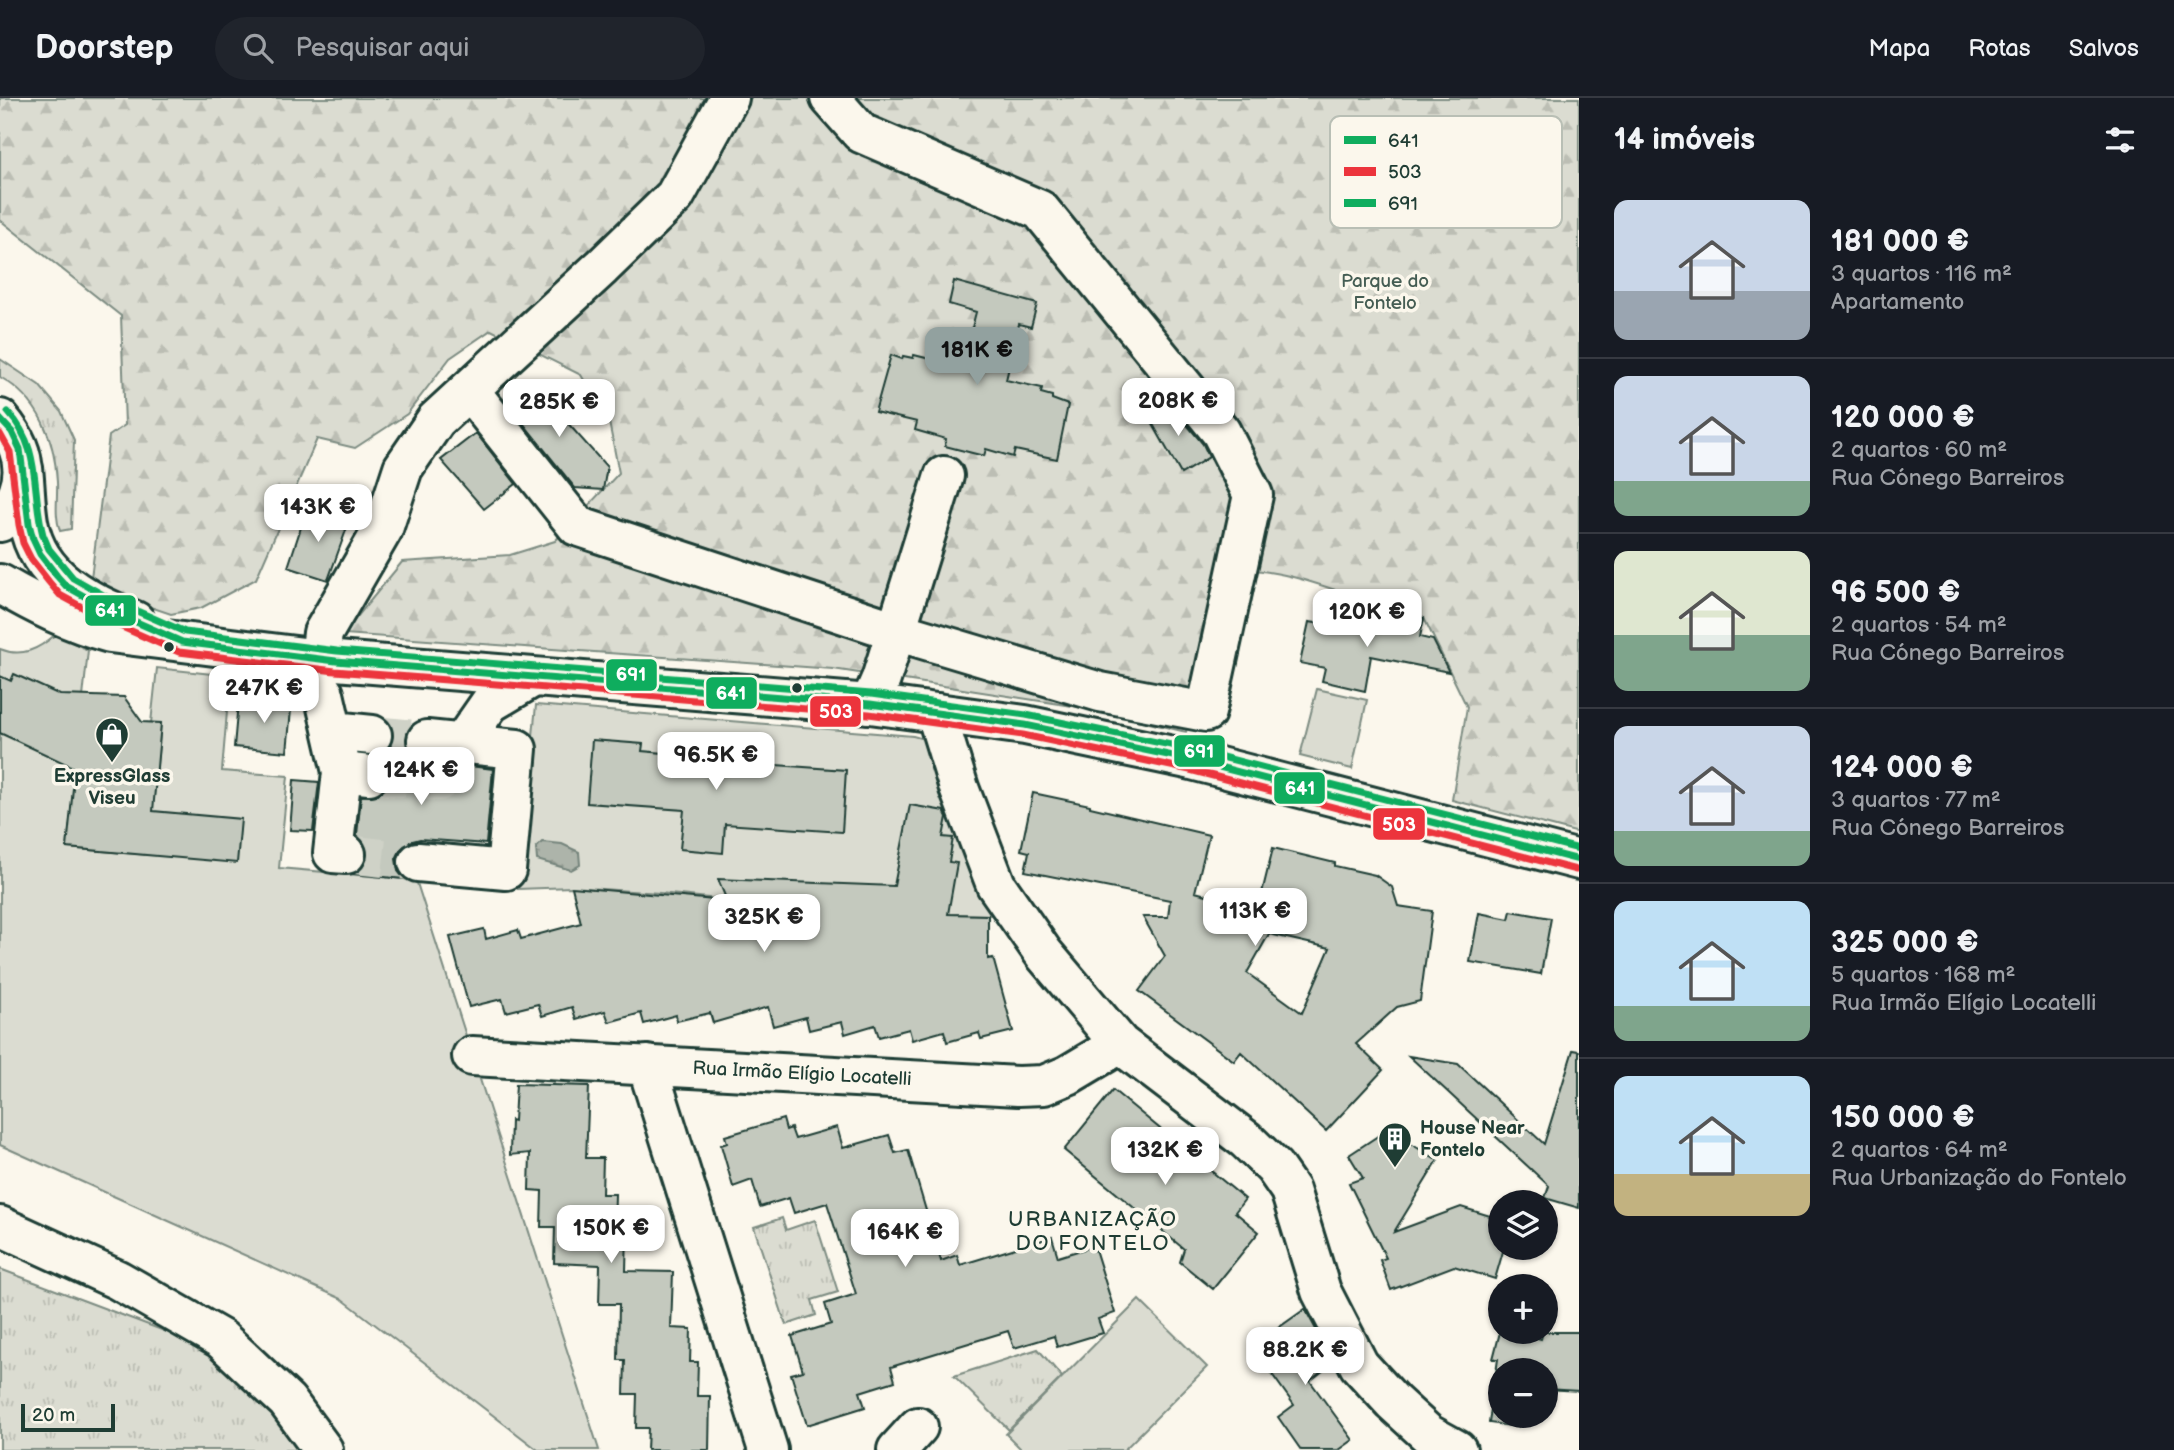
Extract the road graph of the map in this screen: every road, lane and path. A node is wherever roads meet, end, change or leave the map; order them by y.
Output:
1 (729, 98) edge
2 (830, 98) edge
3 (469, 390) junction
4 (0, 418) edge
5 (23, 468) junction
6 (944, 476) dead end
7 (0, 522) edge
8 (0, 584) edge
9 (896, 631) junction
10 (182, 642) junction
11 (310, 658) junction
12 (532, 678) junction
13 (870, 704) junction
14 (936, 713) junction
15 (333, 731) junction
16 (372, 735) tunnel mouth
17 (346, 855) dead end
18 (1579, 860) edge
19 (418, 862) tunnel mouth
20 (1120, 1044) junction
21 (472, 1056) dead end
22 (647, 1065) junction
23 (0, 1226) edge
24 (323, 1450) edge
25 (768, 1450) edge
26 (1457, 1450) edge

1 - 3 main road
2 - 9 main road
3 - 9 main road
3 - 11 main road
4 - 5 main road
5 - 7 main road
5 - 10 main road
6 - 9 main road
8 - 10 main road
9 - 13 main road
10 - 11 main road
11 - 12 main road
11 - 15 main road
12 - 13 main road
12 - 19 main road
13 - 14 main road
14 - 18 main road
14 - 20 main road
15 - 16 main road
15 - 17 main road
20 - 22 main road, Rua Irmão Elígio Locatelli
20 - 26 main road
21 - 22 main road, Rua Irmão Elígio Locatelli
22 - 25 main road
23 - 24 main road

